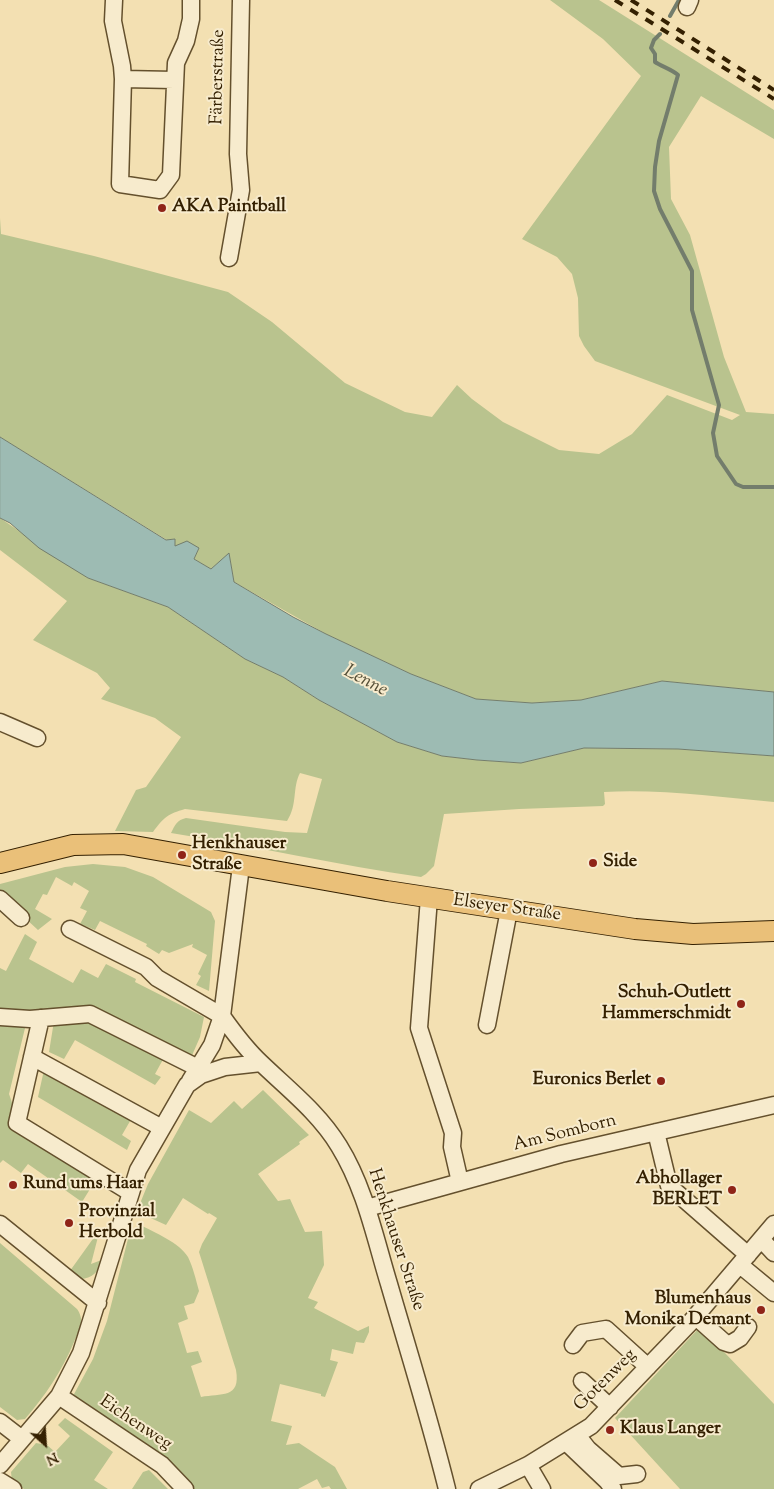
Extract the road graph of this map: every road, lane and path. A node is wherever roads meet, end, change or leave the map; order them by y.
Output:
1 (114, 0) edge
2 (191, 0) edge
3 (241, 0) edge
4 (123, 78) junction
5 (174, 80) junction
6 (229, 258) dead end
7 (0, 722) edge
8 (37, 738) dead end
9 (0, 863) edge
10 (242, 866) junction
11 (429, 898) junction
12 (0, 899) edge
13 (509, 910) junction
14 (21, 918) dead end
15 (70, 929) dead end
16 (774, 931) edge
17 (222, 1016) junction
18 (0, 1017) edge
19 (41, 1018) junction
20 (487, 1025) dead end
21 (32, 1058) junction
22 (261, 1063) junction
23 (198, 1068) junction
24 (188, 1085) junction
25 (774, 1105) edge
26 (162, 1128) junction
27 (656, 1132) junction
28 (460, 1182) junction
29 (131, 1193) junction
30 (366, 1208) junction
31 (0, 1224) edge
32 (774, 1224) edge
33 (761, 1239) junction
34 (774, 1253) edge
35 (744, 1260) junction
36 (774, 1293) edge
37 (98, 1303) junction
38 (696, 1316) junction
39 (748, 1327) dead end
40 (573, 1345) dead end
41 (648, 1367) junction
42 (582, 1381) dead end
43 (59, 1396) junction
44 (610, 1407) junction
45 (0, 1422) edge
46 (22, 1439) junction
47 (572, 1439) junction
48 (0, 1465) edge
49 (528, 1465) junction
50 (637, 1474) dead end
51 (0, 1481) edge
52 (486, 1488) edge
53 (13, 1489) edge
54 (185, 1489) edge
55 (447, 1489) edge
56 (542, 1489) edge
57 (613, 1489) edge

1 - 4 street
2 - 5 street
3 - 6 street, Färberstraße
4 - 5 street
4 - 5 street
7 - 8 street
9 - 10 main road, Elseyer Straße
10 - 11 main road, Elseyer Straße
10 - 17 street
11 - 13 main road, Elseyer Straße
11 - 28 street
12 - 14 street
13 - 16 main road, Elseyer Straße
13 - 20 street
15 - 17 street
17 - 22 street, Henkhauser Straße
17 - 23 street
18 - 19 street
19 - 21 street
19 - 23 street
21 - 26 street
21 - 29 street
22 - 24 street
22 - 30 street, Henkhauser Straße
23 - 24 street
24 - 26 street
25 - 27 street, Am Somborn
26 - 29 street
27 - 28 street, Am Somborn
27 - 35 street
28 - 30 street, Am Somborn
29 - 37 street
30 - 55 street, Henkhauser Straße
31 - 37 street
32 - 33 street, Gotenweg
33 - 34 street
33 - 35 street, Gotenweg
35 - 36 street
35 - 38 street, Gotenweg
37 - 43 street
38 - 39 street
38 - 41 street, Gotenweg
40 - 41 street
41 - 44 street, Gotenweg
42 - 44 street
43 - 46 street
43 - 54 street, Eichenweg
44 - 47 street, Gotenweg
45 - 46 street
46 - 48 street
47 - 49 street, Gotenweg
47 - 50 street
47 - 57 street
49 - 52 street, Gotenweg
49 - 56 street
51 - 53 street

